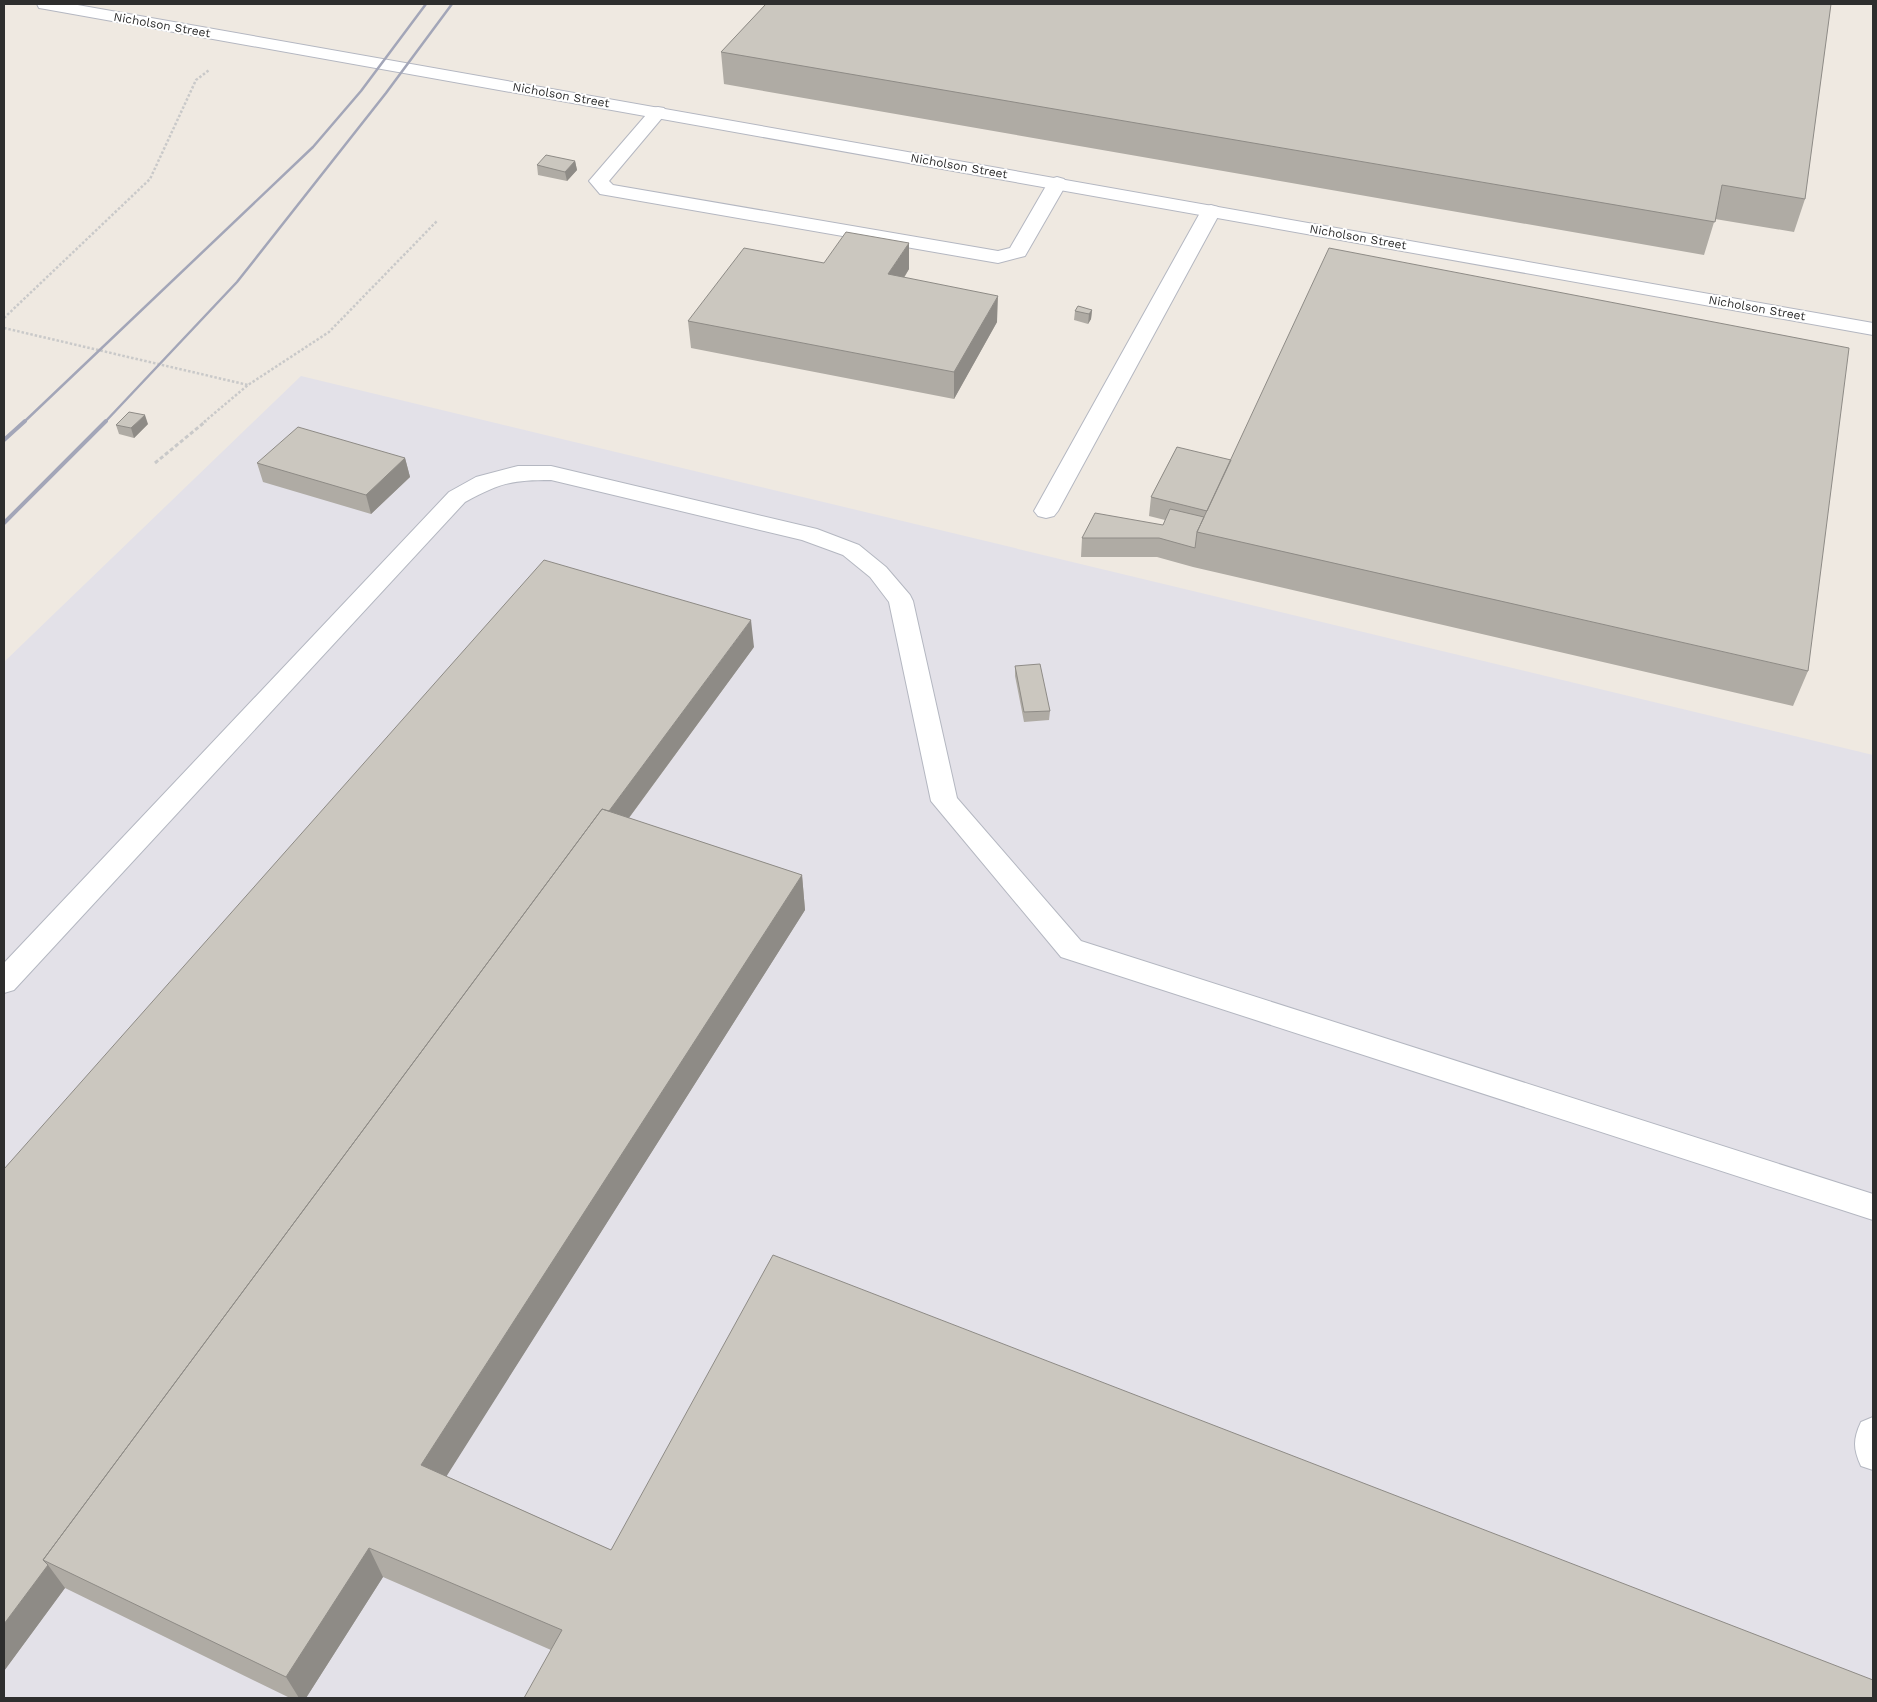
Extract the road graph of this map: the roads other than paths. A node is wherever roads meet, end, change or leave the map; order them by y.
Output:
1 (45, 4) edge
2 (658, 112) junction
3 (1057, 183) junction
4 (1211, 211) junction
5 (1873, 329) edge
6 (1046, 511) dead end
7 (4, 982) edge
8 (1873, 1206) edge
9 (1873, 1433) edge
10 (1873, 1454) edge

1 - 2 main road, Nicholson Street
2 - 3 main road, Nicholson Street
2 - 3 main road
3 - 4 main road, Nicholson Street
4 - 5 main road, Nicholson Street
4 - 6 main road
7 - 8 main road
9 - 10 main road

